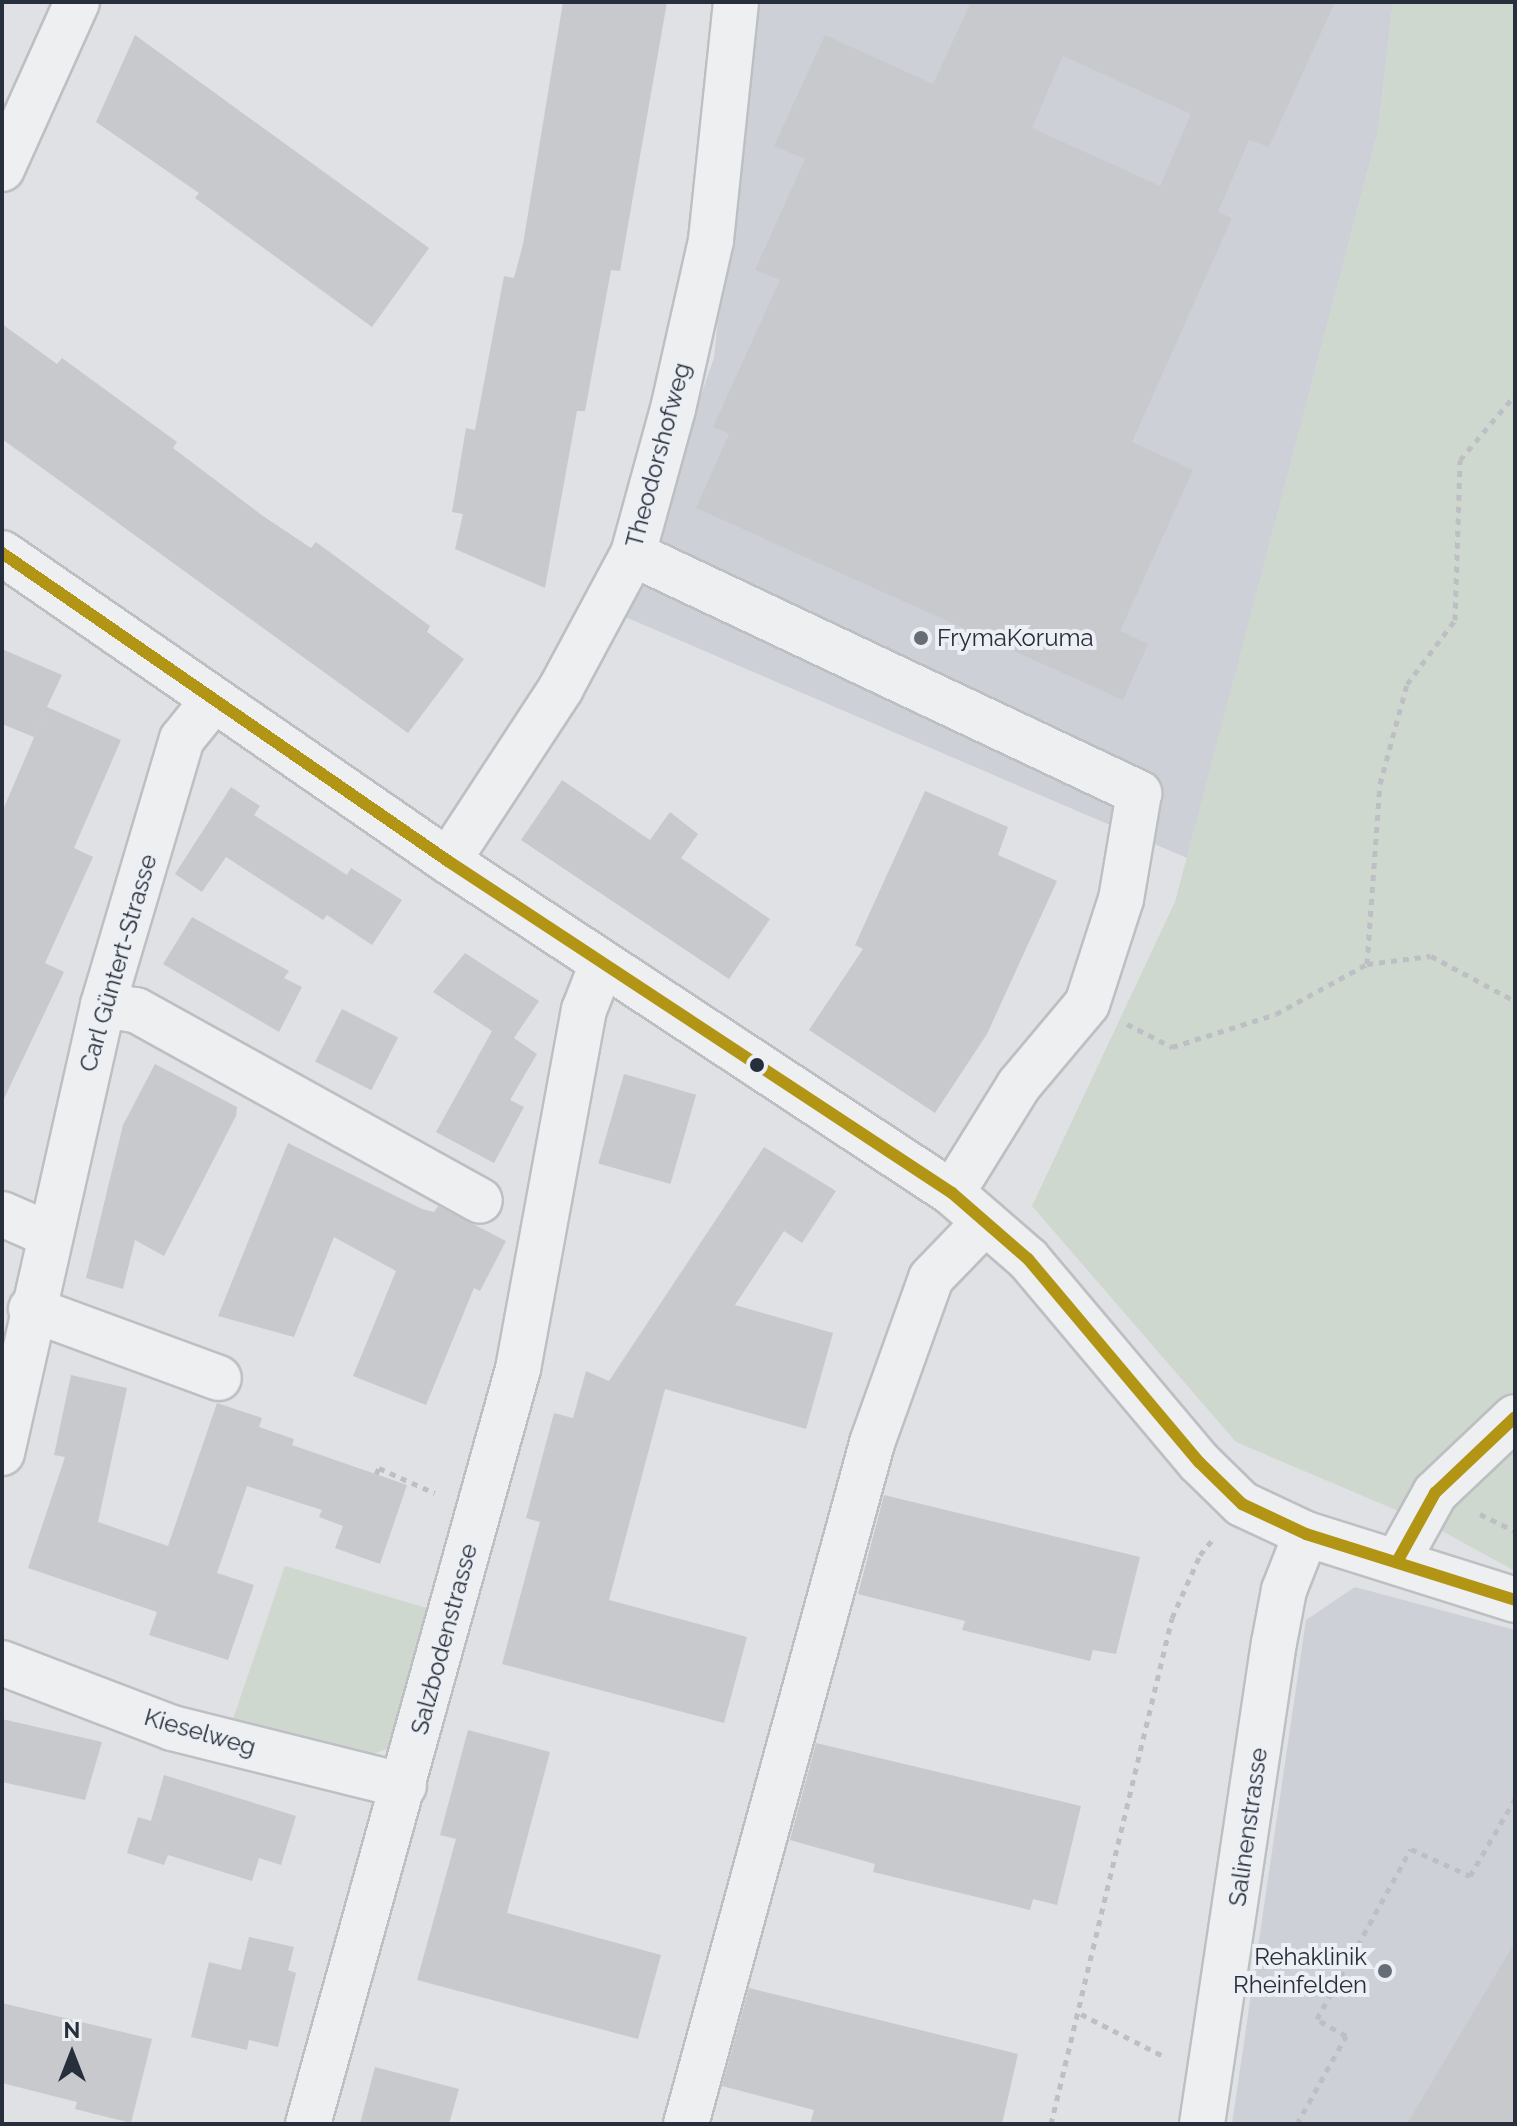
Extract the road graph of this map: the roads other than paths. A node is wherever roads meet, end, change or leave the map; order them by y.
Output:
1 (77, 2) edge
2 (736, 2) edge
3 (2, 169) edge
4 (2, 553) edge
5 (633, 554) junction
6 (212, 702) junction
7 (448, 861) junction
8 (602, 964) junction
9 (103, 1005) junction
10 (952, 1193) junction
11 (480, 1201) dead end
12 (2, 1214) edge
13 (985, 1222) junction
14 (48, 1234) junction
15 (31, 1309) junction
16 (219, 1378) dead end
17 (1515, 1417) edge
18 (2, 1453) edge
19 (1306, 1534) junction
20 (1398, 1560) junction
21 (1515, 1600) edge
22 (2, 1663) edge
23 (404, 1786) junction
24 (308, 2124) edge
25 (686, 2124) edge
26 (1202, 2124) edge

1 - 3 street
2 - 5 street, Theodorshofweg
4 - 6 street
5 - 7 street, Theodorshofweg
5 - 10 street
6 - 7 street
6 - 9 street, Carl Güntert-Strasse
7 - 8 street
8 - 10 street
8 - 23 street, Salzbodenstrasse
9 - 11 street
9 - 14 street, Carl Güntert-Strasse
10 - 13 street
12 - 14 street
13 - 19 street
13 - 25 street
14 - 15 street, Carl Güntert-Strasse
15 - 16 street
15 - 18 street, Carl Güntert-Strasse
17 - 20 street
19 - 20 street
19 - 26 street, Salinenstrasse
20 - 21 street
22 - 23 street, Kieselweg
23 - 24 street, Salzbodenstrasse

